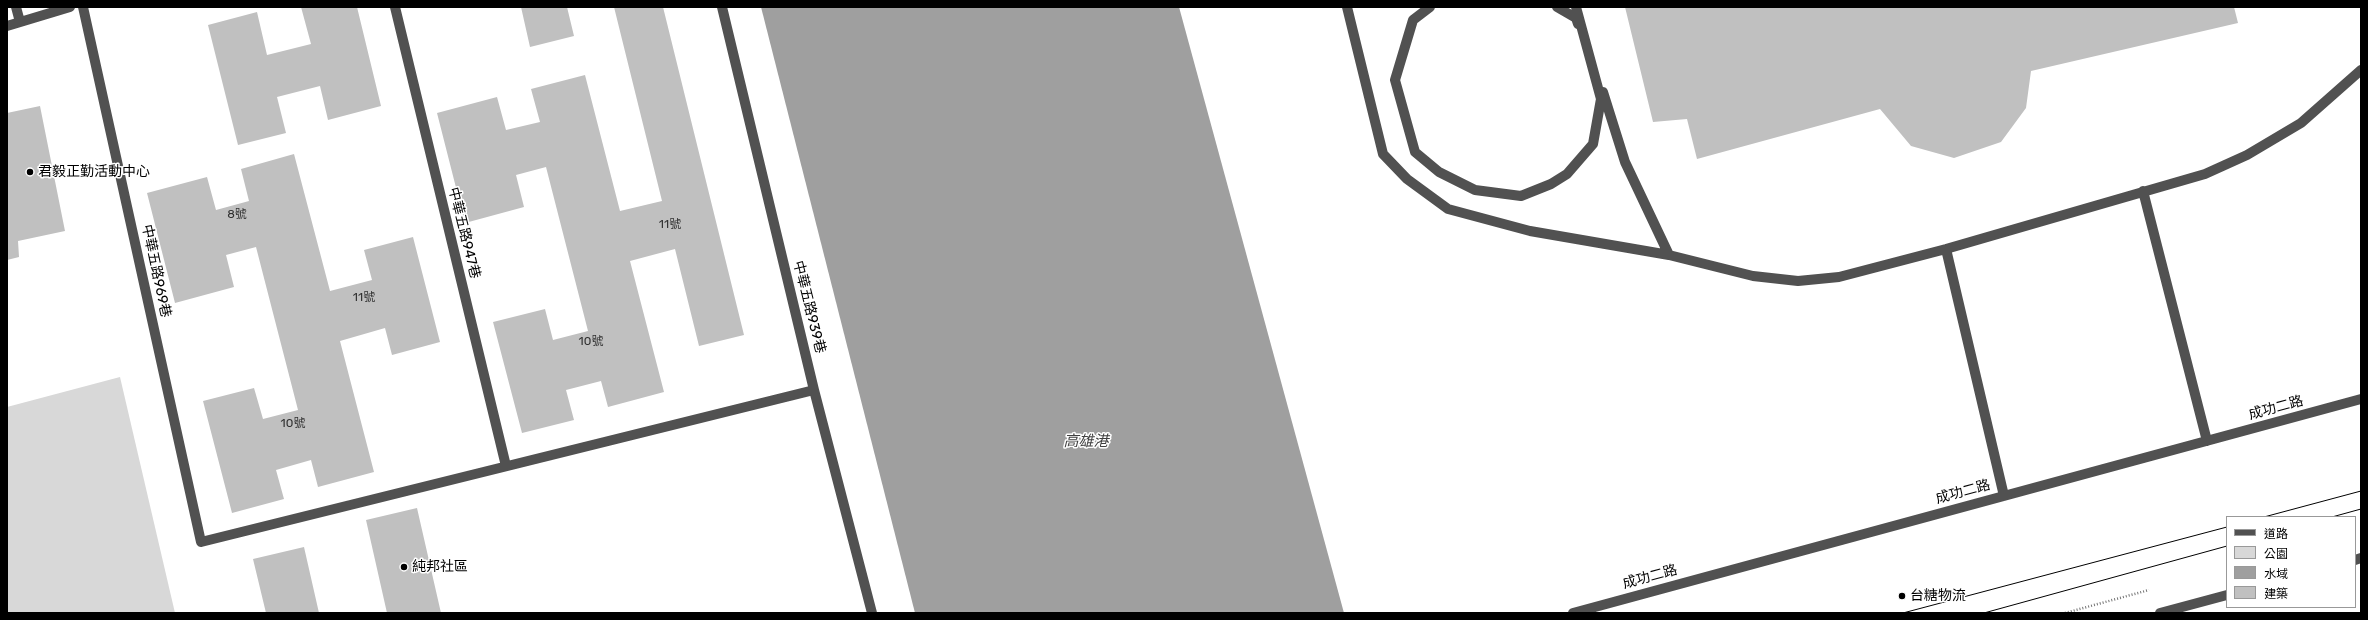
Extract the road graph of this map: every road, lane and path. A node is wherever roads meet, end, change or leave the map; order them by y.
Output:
1 (16, 7) edge
2 (70, 7) edge
3 (84, 7) edge
4 (395, 7) edge
5 (722, 7) edge
6 (1347, 7) edge
7 (1430, 7) edge
8 (1557, 7) edge
9 (1576, 7) edge
10 (20, 22) junction
11 (7, 26) edge
12 (2361, 70) edge
13 (2143, 191) junction
14 (1946, 249) junction
15 (1669, 255) junction
16 (814, 390) junction
17 (2361, 399) edge
18 (2207, 441) junction
19 (506, 466) junction
20 (2004, 496) junction
21 (2150, 590) dead end
22 (2226, 595) edge
23 (872, 613) edge
24 (1573, 613) edge
25 (2065, 613) edge
26 (2160, 613) edge

1 - 10 street
2 - 10 street
3 - 19 street, 中華五路969巷
4 - 19 street, 中華五路947巷
5 - 16 street, 中華五路939巷
6 - 15 street
7 - 9 street
8 - 15 street
10 - 11 street
12 - 13 street
13 - 14 street
13 - 18 street
14 - 15 street
14 - 20 street
16 - 19 street
16 - 23 street, 中華五路939巷
17 - 18 street, 成功二路
18 - 20 street, 成功二路
20 - 24 street, 成功二路
21 - 25 path
22 - 26 street

